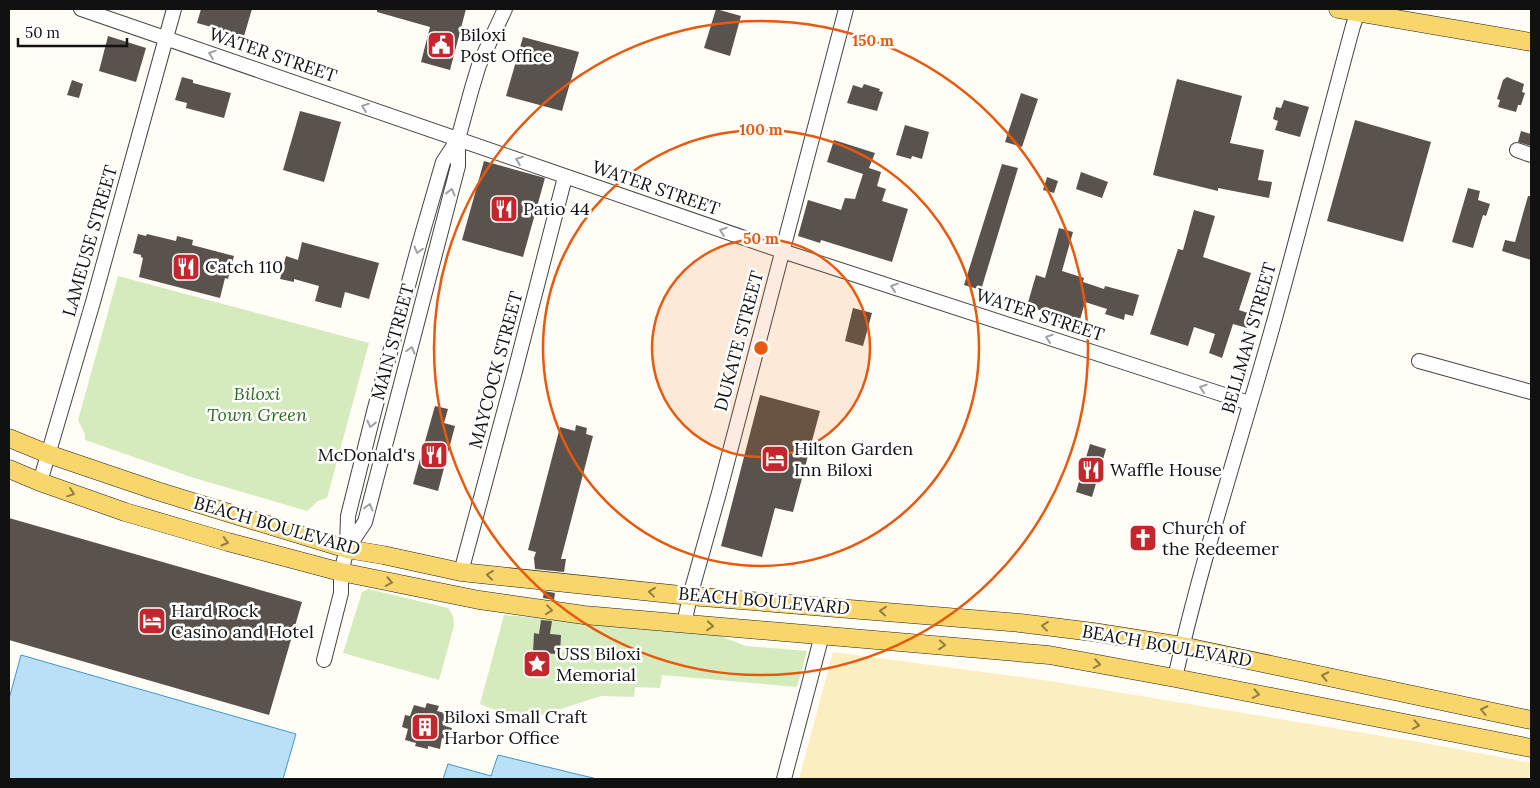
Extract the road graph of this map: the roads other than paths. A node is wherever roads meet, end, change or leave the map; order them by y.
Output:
1 (82, 9) edge
2 (174, 9) edge
3 (505, 9) edge
4 (846, 9) edge
5 (1338, 9) edge
6 (1358, 10) edge
7 (166, 38) junction
8 (1531, 42) edge
9 (458, 139) junction
10 (1517, 150) dead end
11 (1531, 155) edge
12 (565, 177) junction
13 (782, 251) junction
14 (1419, 360) dead end
15 (1531, 392) edge
16 (1249, 403) junction
17 (9, 438) edge
18 (48, 454) junction
19 (9, 469) edge
20 (40, 482) junction
21 (347, 549) junction
22 (341, 572) junction
23 (461, 572) junction
24 (690, 596) junction
25 (684, 624) junction
26 (822, 635) junction
27 (1182, 646) junction
28 (324, 660) dead end
29 (1175, 678) junction
30 (1531, 720) edge
31 (1531, 748) edge
32 (784, 779) edge

1 - 7 street, WATER STREET
2 - 7 street, LAMEUSE STREET
3 - 9 street, MAIN STREET
4 - 13 street, DUKATE STREET
5 - 6 main road
6 - 8 main road
6 - 16 street, BELLMAN STREET
9 -> 7 street, WATER STREET
7 - 18 street, LAMEUSE STREET
12 -> 9 street, WATER STREET
9 -> 21 street, MAIN STREET
21 -> 9 street, MAIN STREET
10 - 11 street
13 -> 12 street, WATER STREET
12 - 23 street, MAYCOCK STREET
16 -> 13 street, WATER STREET
13 - 24 street, DUKATE STREET
14 - 15 street
16 - 27 street, BELLMAN STREET
17 - 18 main road, BEACH BOULEVARD
18 - 20 street, LAMEUSE STREET
18 - 21 main road, BEACH BOULEVARD
19 - 20 main road, BEACH BOULEVARD
20 -> 22 main road, BEACH BOULEVARD
21 - 22 street, MAIN STREET
21 - 23 main road, BEACH BOULEVARD
22 -> 25 main road, BEACH BOULEVARD
22 - 28 street, MAIN STREET
24 -> 23 main road, BEACH BOULEVARD
24 - 25 street, DUKATE STREET
27 -> 24 main road, BEACH BOULEVARD
25 -> 26 main road, BEACH BOULEVARD
26 -> 29 main road, BEACH BOULEVARD
26 - 32 street
27 - 29 street, BELLMAN STREET
30 -> 27 main road, BEACH BOULEVARD
29 -> 31 main road, BEACH BOULEVARD

